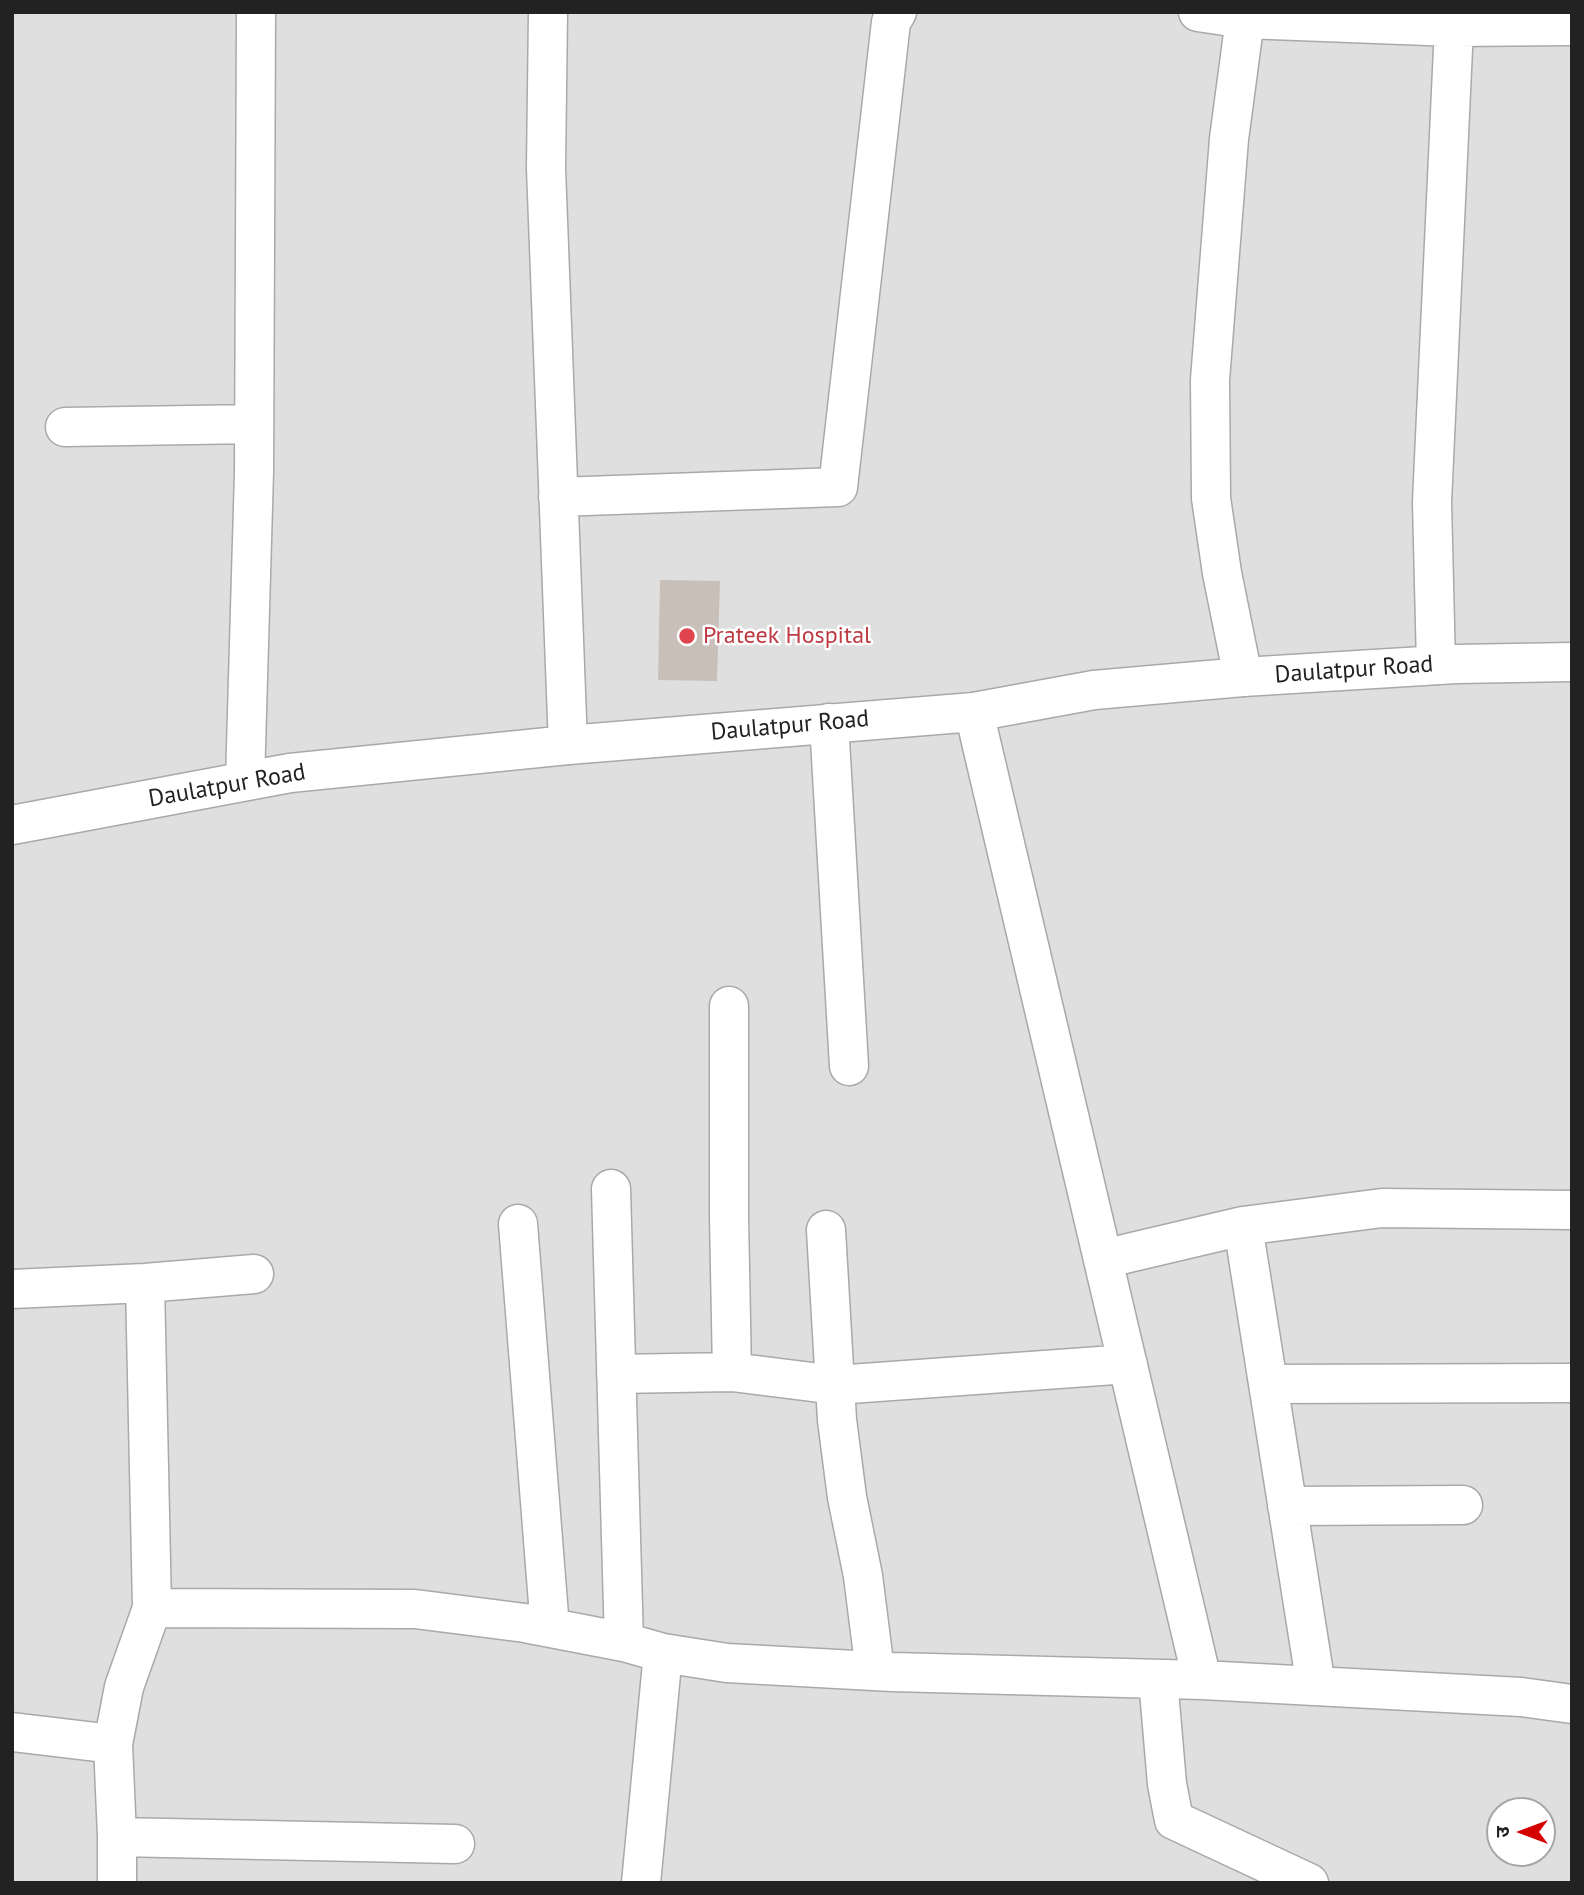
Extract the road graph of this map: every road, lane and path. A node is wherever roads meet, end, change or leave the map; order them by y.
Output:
1 (256, 12) edge
2 (548, 12) edge
3 (897, 12) edge
4 (1198, 12) edge
5 (1245, 19) junction
6 (1569, 26) dead end
7 (1454, 27) junction
8 (254, 424) junction
9 (65, 427) dead end
10 (558, 498) junction
11 (1572, 662) edge
12 (1436, 665) junction
13 (1242, 677) junction
14 (974, 712) junction
15 (829, 723) junction
16 (568, 745) junction
17 (245, 781) junction
18 (12, 825) edge
19 (729, 1006) dead end
20 (849, 1066) dead end
21 (611, 1189) dead end
22 (1572, 1210) edge
23 (518, 1224) dead end
24 (1242, 1226) junction
25 (826, 1230) dead end
26 (1103, 1259) junction
27 (254, 1274) dead end
28 (145, 1283) junction
29 (12, 1289) edge
30 (1128, 1364) junction
31 (732, 1372) junction
32 (616, 1374) junction
33 (1572, 1383) edge
34 (1268, 1384) junction
35 (836, 1385) junction
36 (1463, 1505) dead end
37 (1287, 1506) junction
38 (152, 1608) junction
39 (550, 1628) junction
40 (624, 1642) junction
41 (663, 1653) junction
42 (875, 1671) junction
43 (1158, 1679) junction
44 (1202, 1680) junction
45 (1316, 1686) junction
46 (1572, 1704) edge
47 (12, 1732) edge
48 (113, 1744) junction
49 (117, 1838) junction
50 (455, 1844) dead end
51 (117, 1883) edge
52 (641, 1883) edge
53 (1309, 1883) edge

1 - 8 street
2 - 10 street
3 - 10 street
4 - 5 street
5 - 7 street
5 - 13 street
6 - 7 street
7 - 12 street
8 - 9 street
8 - 17 street
10 - 16 street
11 - 12 street, Daulatpur Road
12 - 13 street, Daulatpur Road
13 - 14 street, Daulatpur Road
14 - 15 street, Daulatpur Road
14 - 26 street
15 - 16 street, Daulatpur Road
15 - 20 street
16 - 17 street, Daulatpur Road
17 - 18 street, Daulatpur Road
19 - 31 street
21 - 32 street
22 - 24 street
23 - 39 street
24 - 26 street
24 - 34 street
25 - 35 street
26 - 30 street
27 - 28 street
28 - 29 street
28 - 38 street
30 - 35 street
30 - 44 street
31 - 32 street
31 - 35 street
32 - 40 street
33 - 34 street
34 - 37 street
35 - 42 street
36 - 37 street
37 - 45 street
38 - 39 street
38 - 48 street
39 - 40 street
40 - 41 street
41 - 42 street
41 - 52 street
42 - 43 street
43 - 44 street
43 - 53 street
44 - 45 street
45 - 46 street
47 - 48 street
48 - 49 street
49 - 50 street
49 - 51 street

